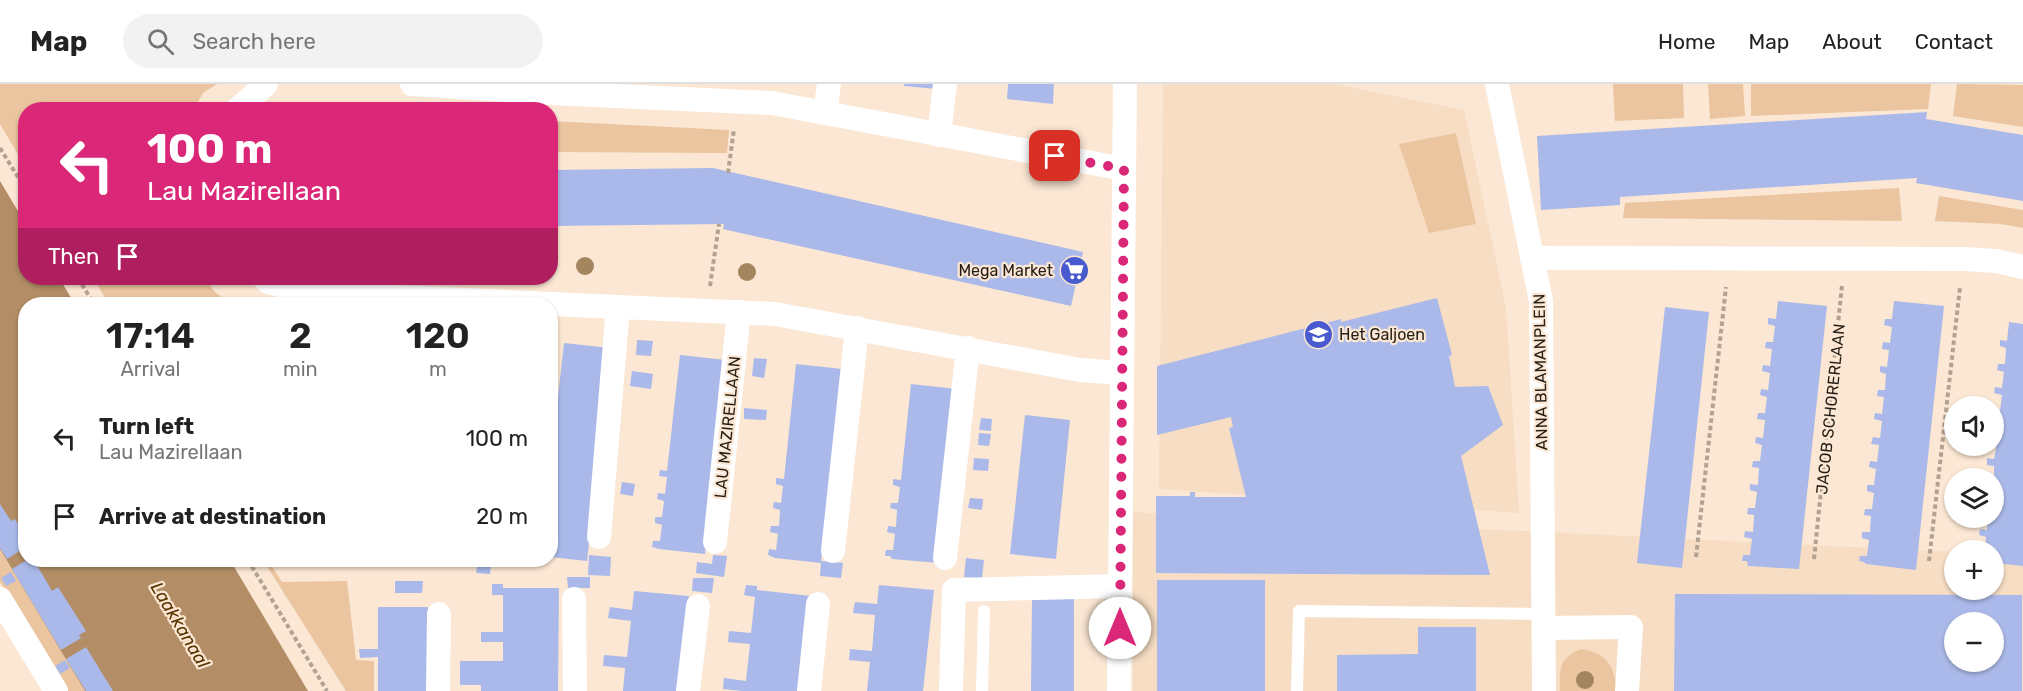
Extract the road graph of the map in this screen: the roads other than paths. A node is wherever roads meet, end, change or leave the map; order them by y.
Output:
1 (266, 84) edge
2 (412, 84) edge
3 (829, 84) edge
4 (945, 84) edge
5 (1125, 84) edge
6 (1497, 84) edge
7 (481, 86) edge
8 (596, 90) edge
9 (714, 92) edge
10 (246, 102) edge
11 (825, 113) junction
12 (939, 135) junction
13 (1124, 169) junction
14 (1532, 258) junction
15 (2023, 267) edge
16 (279, 285) edge
17 (352, 297) edge
18 (558, 305) edge
19 (618, 307) junction
20 (739, 312) junction
21 (857, 328) junction
22 (968, 348) junction
23 (1121, 373) junction
24 (598, 537) dead end
25 (715, 542) dead end
26 (833, 551) dead end
27 (945, 558) dead end
28 (1120, 586) junction
29 (0, 599) edge
30 (574, 599) dead end
31 (818, 604) dead end
32 (698, 606) dead end
33 (984, 611) dead end
34 (439, 614) dead end
35 (1544, 621) junction
36 (56, 691) edge
37 (438, 691) edge
38 (575, 691) edge
39 (688, 691) edge
40 (809, 691) edge
41 (951, 691) edge
42 (982, 691) edge
43 (1119, 691) edge
44 (1297, 691) edge
45 (1544, 691) edge
46 (1627, 691) edge

1 - 10 street
2 - 7 street
3 - 11 street
4 - 12 street
5 - 13 street
6 - 14 street, ANNA BLAMANPLEIN
7 - 8 street
8 - 9 street
9 - 11 street
11 - 12 street
12 - 13 street
13 - 23 street
14 - 15 street
14 - 35 street, ANNA BLAMANPLEIN
16 - 17 street
18 - 19 street
19 - 20 street
19 - 24 street
20 - 21 street
20 - 25 street, LAU MAZIRELLAAN
21 - 22 street
21 - 26 street
22 - 23 street
22 - 27 street
23 - 28 street
28 - 41 street
28 - 43 street
29 - 36 street
30 - 38 street
31 - 40 street
32 - 39 street
33 - 42 lane
34 - 37 street
35 - 44 lane
35 - 45 street, ANNA BLAMANPLEIN
35 - 46 street

